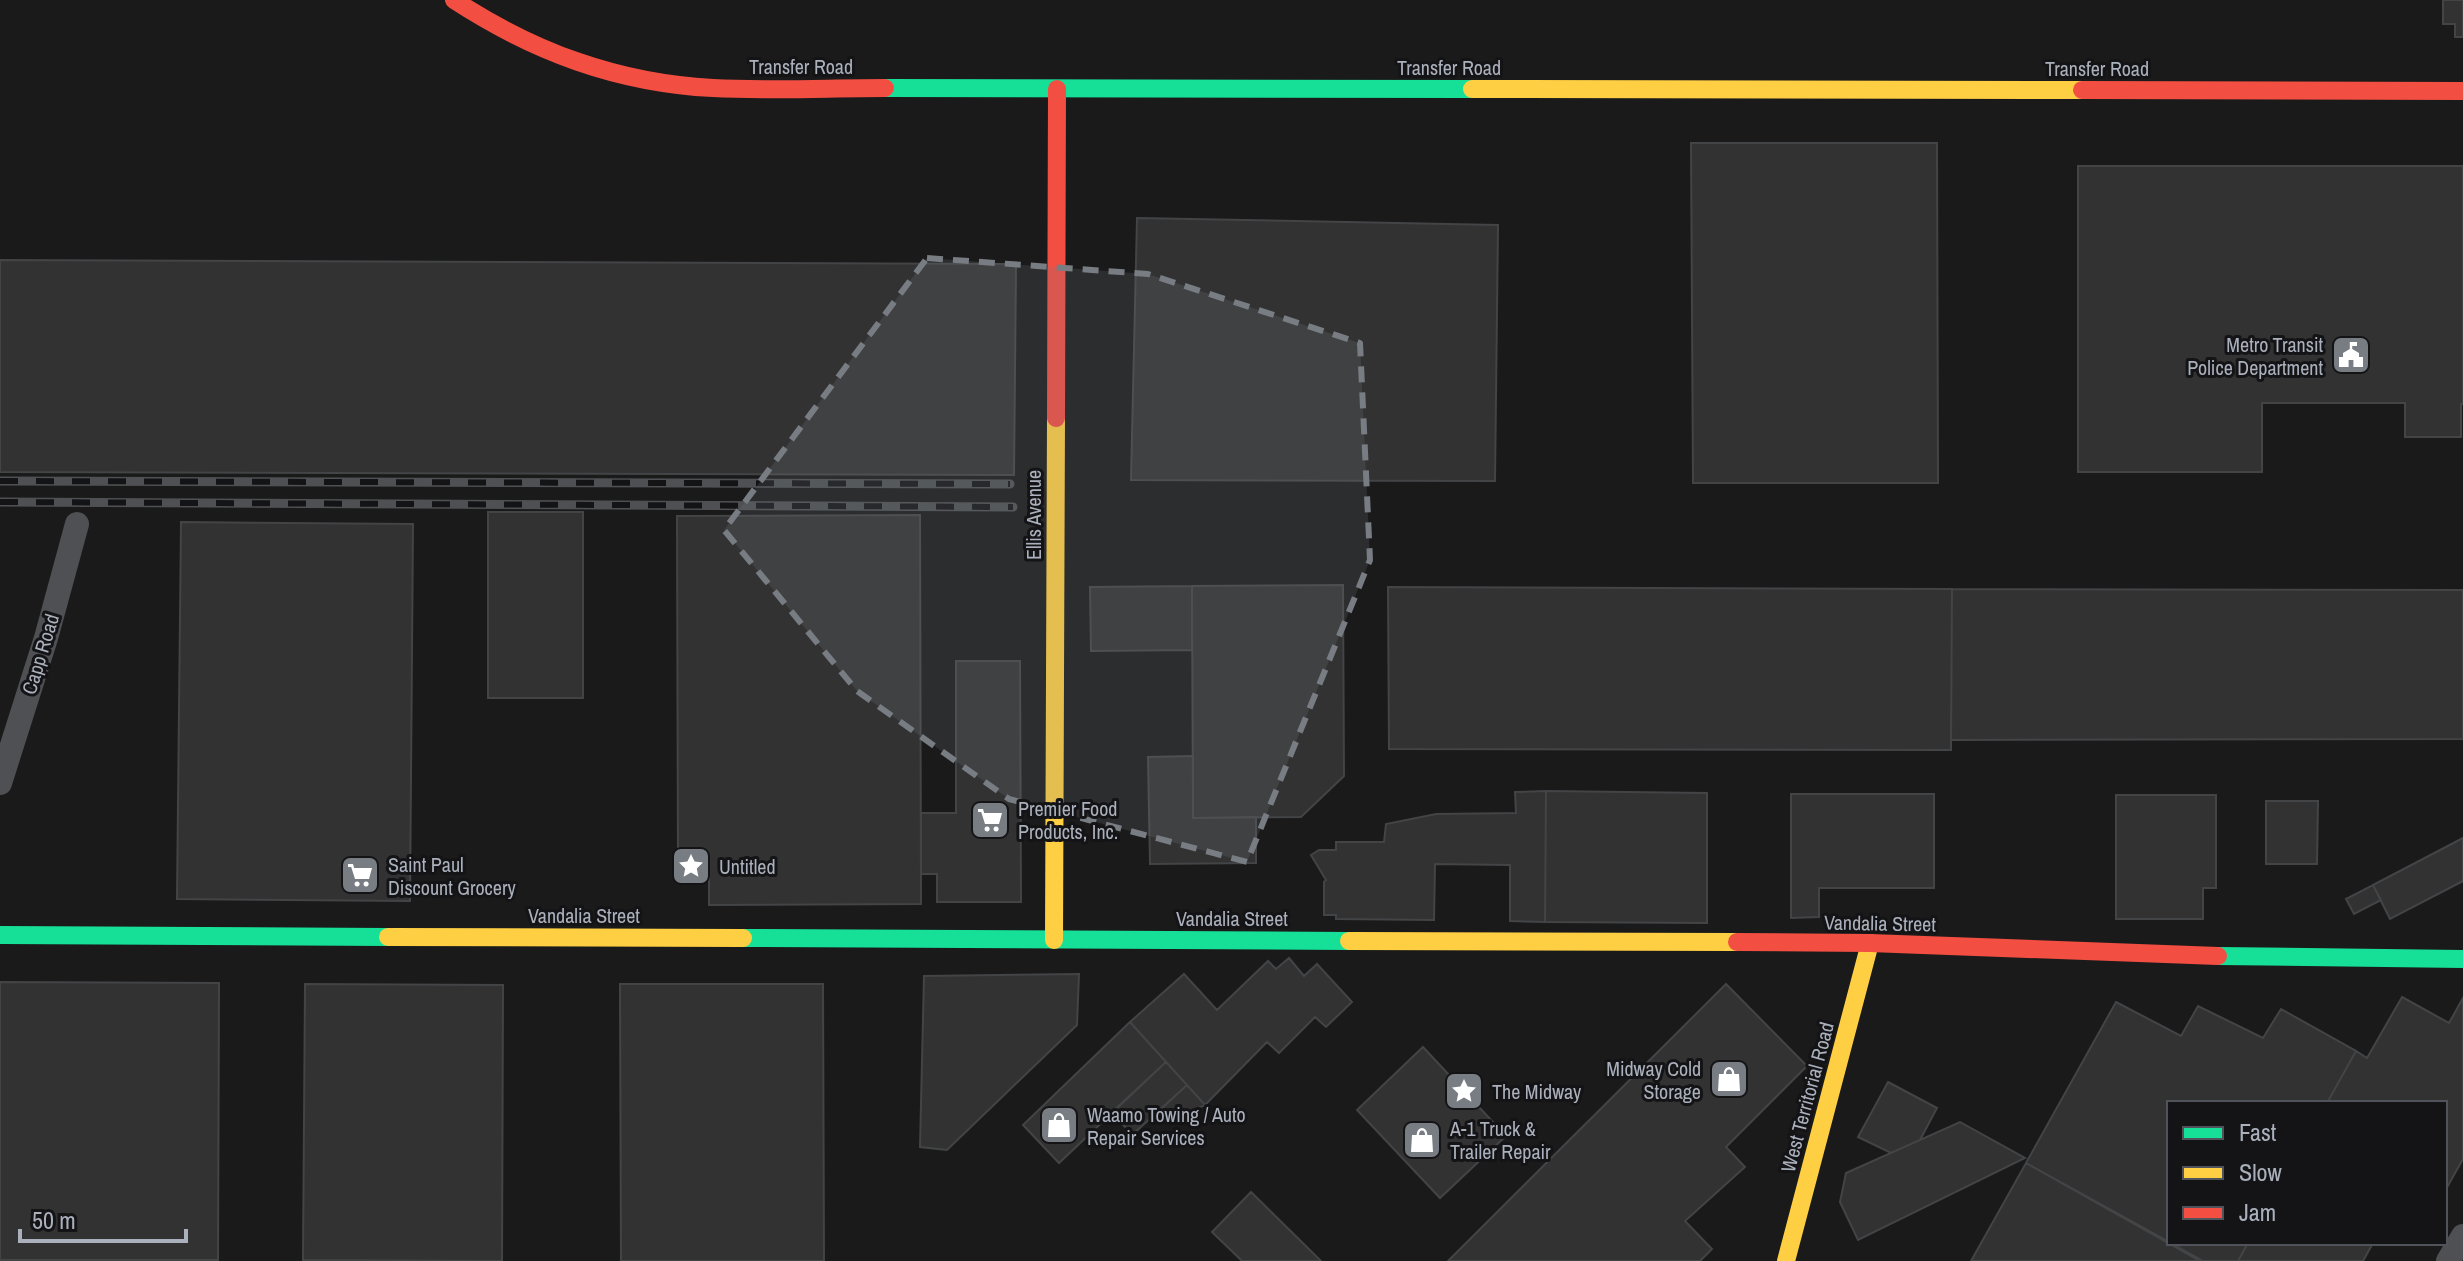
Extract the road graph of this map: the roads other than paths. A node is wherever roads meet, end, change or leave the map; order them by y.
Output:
1 (454, 0) edge
2 (1057, 89) junction
3 (2463, 91) edge
4 (77, 524) dead end
5 (0, 783) edge
6 (0, 935) edge
7 (1054, 940) junction
8 (1870, 943) junction
9 (2463, 959) edge
10 (2463, 1236) edge
11 (1786, 1261) edge
12 (2448, 1261) edge

1 - 2 street, Transfer Road
2 - 3 street, Transfer Road
2 - 7 street, Ellis Avenue
4 - 5 street, Capp Road
6 - 7 street, Vandalia Street
7 - 8 street, Vandalia Street
8 - 9 street, Vandalia Street
8 - 11 street, West Territorial Road
10 - 12 street

